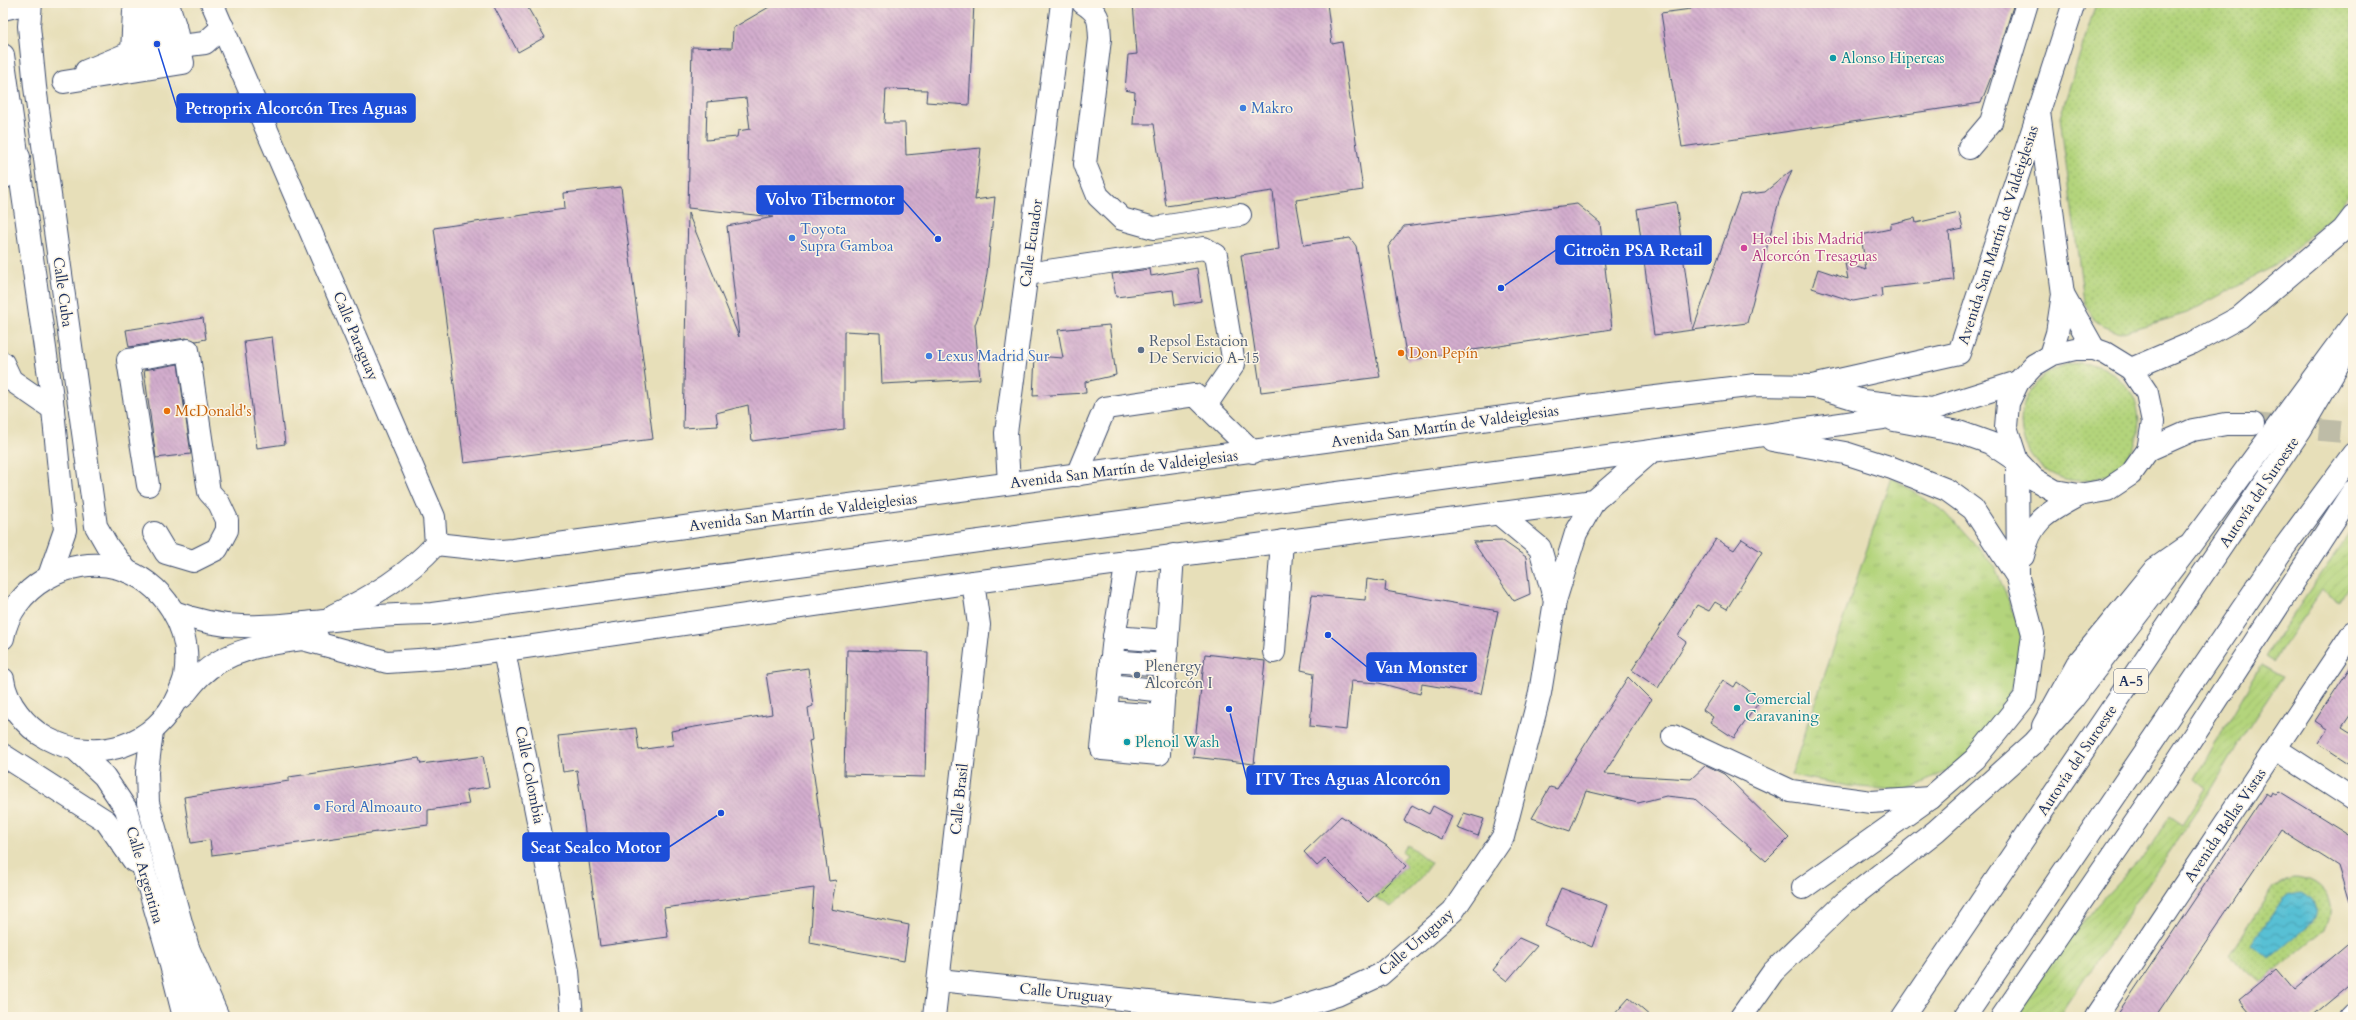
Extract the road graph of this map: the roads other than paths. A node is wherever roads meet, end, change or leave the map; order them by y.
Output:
1 (28, 3) edge
2 (32, 3) edge
3 (212, 3) edge
4 (1062, 3) edge
5 (1083, 3) edge
6 (2027, 3) edge
7 (2074, 3) edge
8 (3, 9) edge
9 (223, 27) junction
10 (178, 36) junction
11 (132, 42) junction
12 (4, 69) edge
13 (64, 82) junction
14 (35, 87) junction
15 (2039, 111) junction
16 (1970, 148) dead end
17 (19, 157) junction
18 (3, 178) edge
19 (1240, 215) dead end
20 (2353, 217) edge
21 (1027, 274) junction
22 (2063, 294) junction
23 (2353, 324) edge
24 (2353, 341) edge
25 (2094, 349) junction
26 (2050, 355) junction
27 (3, 363) edge
28 (2130, 369) junction
29 (2018, 382) junction
30 (1812, 386) junction
31 (1206, 405) junction
32 (53, 409) junction
33 (1932, 409) junction
34 (1883, 418) junction
35 (2253, 424) tunnel mouth
36 (1751, 436) junction
37 (2148, 450) junction
38 (1652, 451) junction
39 (1253, 452) junction
40 (2353, 454) edge
41 (2017, 461) junction
42 (1077, 475) junction
43 (1009, 483) junction
44 (148, 485) dead end
45 (2353, 491) edge
46 (2079, 496) junction
47 (1594, 501) junction
48 (1498, 513) junction
49 (154, 533) dead end
50 (1282, 541) junction
51 (436, 544) junction
52 (1173, 555) junction
53 (1127, 561) junction
54 (127, 571) junction
55 (49, 576) junction
56 (2018, 578) junction
57 (973, 582) junction
58 (1555, 601) junction
59 (174, 612) junction
60 (432, 614) junction
61 (322, 621) junction
62 (2353, 632) edge
63 (3, 634) edge
64 (1114, 637) junction
65 (302, 639) junction
66 (1167, 641) junction
67 (504, 651) junction
68 (1274, 652) dead end
69 (1111, 661) junction
70 (1165, 665) junction
71 (3, 679) edge
72 (1109, 685) junction
73 (1164, 691) junction
74 (8, 705) edge
75 (173, 708) junction
76 (1105, 721) junction
77 (1161, 726) junction
78 (152, 731) junction
79 (1673, 736) dead end
80 (75, 749) junction
81 (2276, 749) junction
82 (3, 756) edge
83 (1930, 798) junction
84 (2353, 798) edge
85 (147, 882) junction
86 (1803, 888) dead end
87 (188, 948) junction
88 (939, 980) junction
89 (2353, 1014) edge
90 (184, 1017) edge
91 (204, 1017) edge
92 (218, 1017) edge
93 (572, 1017) edge
94 (934, 1017) edge
95 (1741, 1017) edge
96 (1903, 1017) edge
97 (1965, 1017) edge
98 (2002, 1017) edge
99 (2096, 1017) edge
100 (2350, 1017) edge

1 - 8 main road
2 - 14 main road, Calle Cuba
3 - 9 main road, Calle Paraguay
4 - 21 main road, Calle Ecuador
5 - 19 main road
6 - 16 main road
7 - 15 main road
9 - 10 main road
9 - 51 main road, Calle Paraguay
10 - 11 main road
10 - 11 main road
10 - 13 main road
11 - 13 main road
12 - 17 main road, Calle Cuba
13 - 14 main road
14 - 54 main road, Calle Cuba
15 - 22 main road
15 - 30 main road, Avenida San Martín de Valdeiglesias
17 - 18 main road
17 - 32 main road, Calle Cuba
20 - 28 main road
21 - 31 main road
21 - 43 main road, Calle Ecuador
22 - 25 main road
22 - 26 main road
23 - 95 main road
24 - 96 main road, Autovía del Suroeste / A-5
25 - 26 main road
25 - 28 main road
26 - 29 main road
27 - 32 main road
28 - 37 main road
29 - 33 main road, Avenida San Martín de Valdeiglesias
29 - 41 main road
30 - 33 main road, Avenida San Martín de Valdeiglesias
30 - 39 main road, Avenida San Martín de Valdeiglesias
31 - 39 main road
31 - 42 main road
32 - 55 main road, Calle Cuba
33 - 34 main road
34 - 36 main road
34 - 41 main road
35 - 37 main road
36 - 38 main road
36 - 56 main road
37 - 46 main road
38 - 47 main road
38 - 60 main road
39 - 42 main road, Avenida San Martín de Valdeiglesias
40 - 97 main road
41 - 46 main road
41 - 56 main road
42 - 43 main road, Avenida San Martín de Valdeiglesias
43 - 51 main road, Avenida San Martín de Valdeiglesias
44 - 49 main road
45 - 98 main road
46 - 56 main road
47 - 48 main road
47 - 58 main road, Calle Uruguay
48 - 50 main road
48 - 58 main road, Calle Uruguay
50 - 52 main road
50 - 68 main road
51 - 61 main road
52 - 53 main road
52 - 66 main road
53 - 57 main road
53 - 64 main road
54 - 55 main road
54 - 59 main road
55 - 63 main road
56 - 83 main road
57 - 67 main road
57 - 88 main road, Calle Brasil
58 - 88 main road, Calle Uruguay
59 - 61 main road
59 - 75 main road
60 - 61 main road
60 - 65 main road
62 - 81 main road, Avenida Bellas Vistas
64 - 66 main road
64 - 69 main road
65 - 67 main road
65 - 75 main road
66 - 70 main road
67 - 93 main road, Calle Colombia
69 - 70 main road
69 - 72 main road
70 - 73 main road
71 - 74 main road
72 - 73 main road
72 - 76 main road
73 - 77 main road
74 - 80 main road
75 - 78 main road
76 - 77 main road
76 - 77 main road
78 - 80 main road
78 - 87 main road, Calle Argentina
79 - 83 main road
80 - 85 main road, Calle Argentina
81 - 84 main road
81 - 99 main road, Avenida Bellas Vistas
82 - 85 main road
83 - 86 main road
85 - 90 main road, Calle Argentina
87 - 91 main road, Calle Argentina
87 - 92 main road
88 - 94 main road, Calle Brasil
89 - 100 main road

